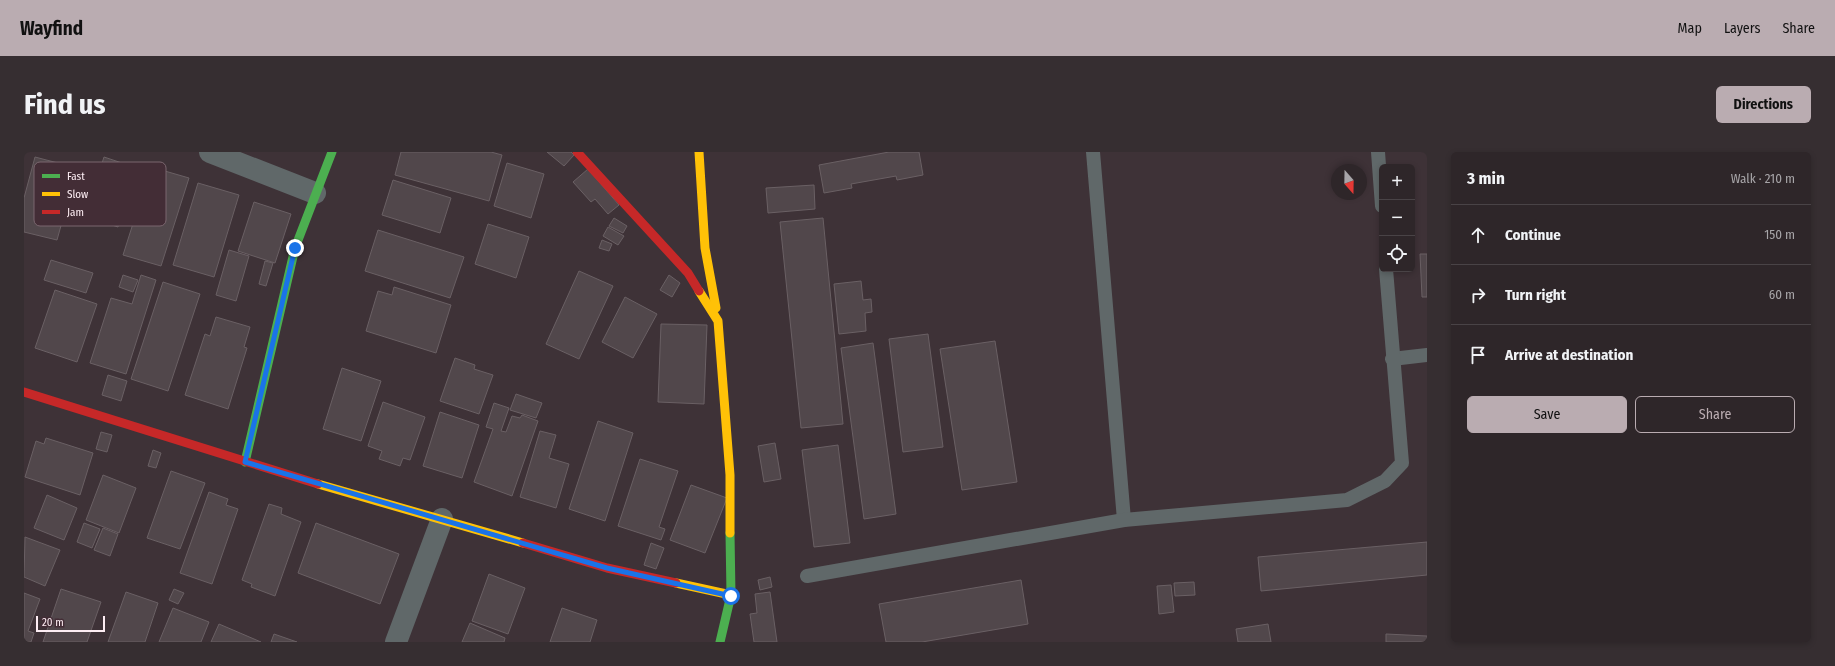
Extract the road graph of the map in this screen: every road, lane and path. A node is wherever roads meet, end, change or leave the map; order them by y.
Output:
1 (210, 152) edge
2 (332, 152) edge
3 (577, 152) edge
4 (699, 152) edge
5 (1093, 152) edge
6 (1378, 152) edge
7 (315, 192) junction
8 (1382, 200) edge
9 (1386, 272) edge
10 (718, 321) junction
11 (1427, 355) edge
12 (1392, 359) junction
13 (24, 392) edge
14 (245, 462) junction
15 (442, 519) junction
16 (1124, 520) junction
17 (806, 576) dead end
18 (731, 596) junction
19 (396, 642) edge
20 (720, 642) edge

1 - 7 street
2 - 7 street
3 - 10 street
4 - 10 street
5 - 16 lane
6 - 8 lane
7 - 14 street
9 - 12 lane
10 - 18 street
11 - 12 lane
12 - 16 lane
13 - 14 street
14 - 15 street
15 - 18 street
15 - 19 street
16 - 17 lane
18 - 20 street

